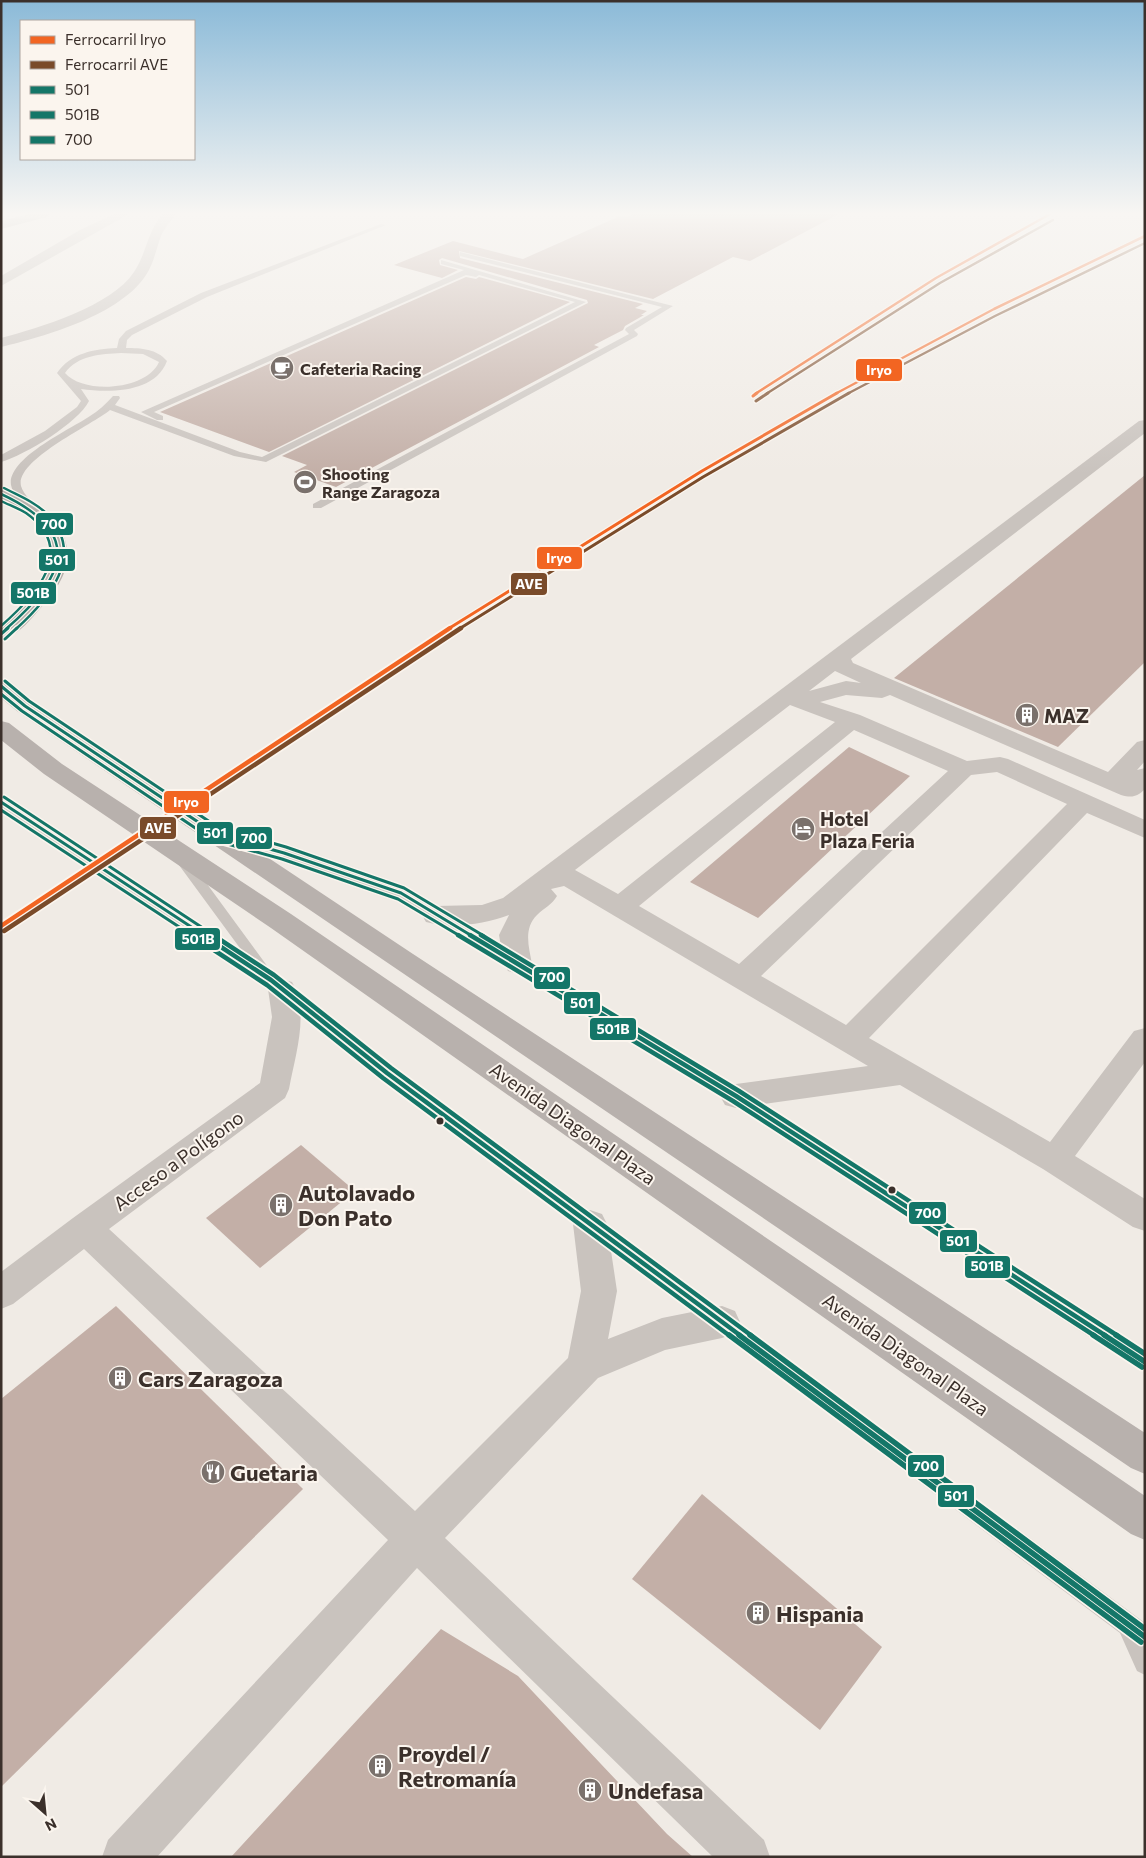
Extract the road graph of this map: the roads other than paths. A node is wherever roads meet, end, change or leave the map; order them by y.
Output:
1 (108, 301) edge
2 (193, 301) edge
3 (400, 301) edge
4 (577, 301) edge
5 (648, 301) edge
6 (1, 343) edge
7 (121, 350) junction
8 (70, 384) junction
9 (134, 384) junction
10 (110, 406) junction
11 (1145, 425) edge
12 (1145, 435) edge
13 (251, 456) junction
14 (1, 459) edge
15 (1, 494) edge
16 (317, 506) dead end
17 (35, 510) junction
18 (1, 634) edge
19 (846, 662) junction
20 (1, 686) edge
21 (908, 695) junction
22 (801, 700) junction
23 (852, 720) junction
24 (1, 728) edge
25 (1145, 747) edge
26 (964, 769) junction
27 (1136, 780) edge
28 (1, 802) edge
29 (1084, 802) junction
30 (1145, 830) edge
31 (216, 834) junction
32 (174, 850) junction
33 (558, 878) junction
34 (619, 908) junction
35 (436, 914) junction
36 (518, 964) junction
37 (742, 978) junction
38 (277, 984) junction
39 (1145, 1039) edge
40 (849, 1040) junction
41 (904, 1073) junction
42 (736, 1096) junction
43 (1054, 1160) junction
44 (1145, 1217) edge
45 (590, 1224) junction
46 (85, 1228) junction
47 (1, 1293) edge
48 (722, 1322) junction
49 (1145, 1362) edge
50 (585, 1366) junction
51 (1145, 1455) edge
52 (1145, 1520) edge
53 (416, 1539) junction
54 (1136, 1631) edge
55 (1145, 1663) edge
56 (125, 1857) edge
57 (747, 1857) edge

1 - 6 street
2 - 7 lane
3 - 13 lane
4 - 13 lane
5 - 16 lane
7 - 8 lane
7 - 9 lane
8 - 9 lane
8 - 14 lane
9 - 10 lane
10 - 13 lane
10 - 17 lane
11 - 19 street
12 - 19 street
15 - 17 main road
17 - 18 main road
19 - 21 street
19 - 22 street
19 - 27 street
19 - 33 street
20 - 31 main road, Avenida Diagonal Plaza
21 - 22 street
21 - 27 street
22 - 23 street
22 - 33 street
23 - 26 street
23 - 34 street
24 - 32 main road, Avenida Diagonal Plaza
25 - 27 street
26 - 29 street
26 - 37 street
28 - 38 lane
29 - 30 street
29 - 40 street
31 - 35 lane
31 - 51 main road, Avenida Diagonal Plaza
32 - 38 lane
32 - 52 main road, Avenida Diagonal Plaza
33 - 34 street
33 - 35 street
33 - 36 street
34 - 37 street
35 - 36 lane
36 - 42 lane
37 - 40 street
38 - 45 lane
38 - 46 street, Acceso a Polígono
39 - 43 street
40 - 41 street
41 - 42 street
41 - 43 street
42 - 49 lane
43 - 44 street
45 - 48 lane
45 - 50 street
46 - 47 street, Acceso a Polígono
46 - 53 street
48 - 50 street
48 - 54 lane
50 - 53 street
53 - 56 street
53 - 57 street
54 - 55 lane

